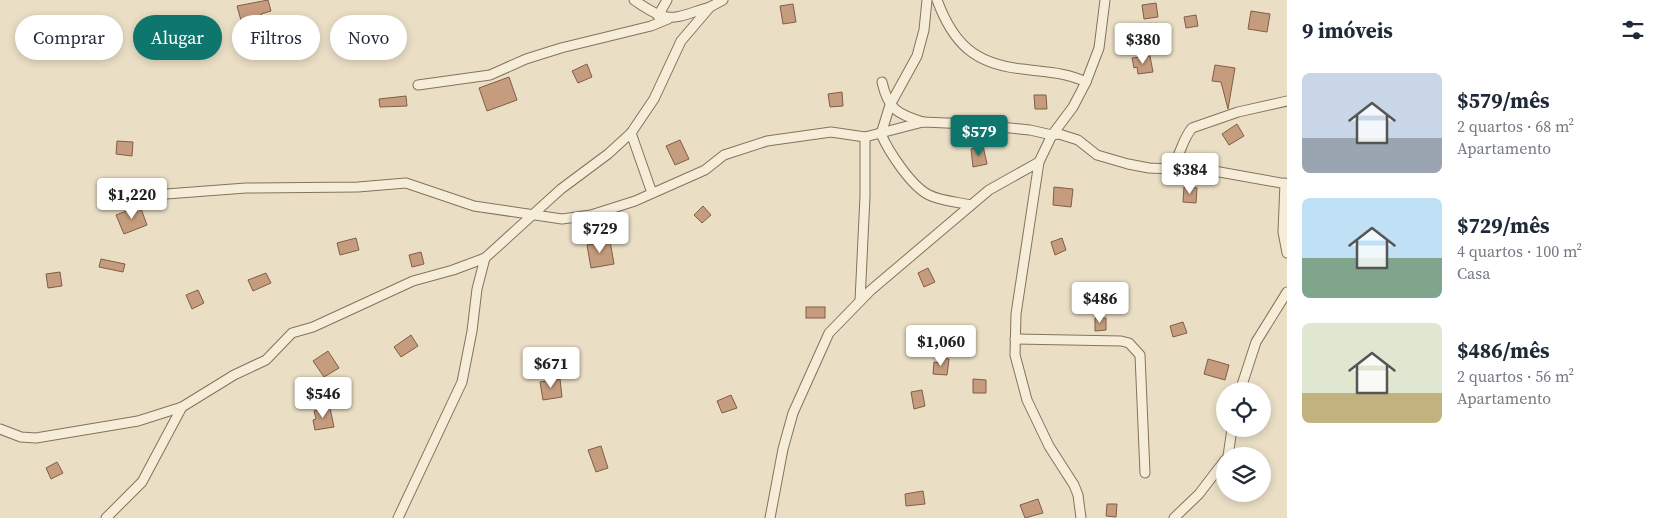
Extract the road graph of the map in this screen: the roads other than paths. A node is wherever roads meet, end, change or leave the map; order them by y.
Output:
1 (634, 0) edge
2 (666, 0) edge
3 (723, 0) edge
4 (927, 0) edge
5 (937, 0) edge
6 (1105, 0) edge
7 (710, 7) junction
8 (658, 16) junction
9 (668, 19) junction
10 (882, 82) dead end
11 (1086, 82) junction
12 (418, 85) dead end
13 (1287, 101) edge
14 (890, 105) junction
15 (923, 122) junction
16 (631, 133) junction
17 (881, 134) junction
18 (1052, 135) junction
19 (864, 137) junction
20 (1039, 162) junction
21 (1169, 170) junction
22 (1286, 183) edge
23 (652, 193) junction
24 (166, 194) dead end
25 (972, 205) junction
26 (531, 216) junction
27 (1287, 253) edge
28 (485, 258) junction
29 (1287, 292) edge
30 (860, 301) junction
31 (1015, 339) junction
32 (1243, 382) edge
33 (182, 407) junction
34 (0, 429) edge
35 (1216, 472) edge
36 (1145, 473) dead end
37 (106, 518) edge
38 (398, 518) edge
39 (770, 518) edge
40 (1082, 518) edge
41 (1174, 518) edge

1 - 8 street
2 - 8 street
3 - 7 street
4 - 14 street
5 - 11 street
6 - 11 street
7 - 9 street
7 - 16 street
8 - 9 street
9 - 12 street
10 - 14 street
11 - 18 street
13 - 21 street
14 - 15 street
14 - 17 street
15 - 17 street
15 - 18 street
16 - 23 street
16 - 26 street
17 - 19 street
17 - 25 street
18 - 20 street
18 - 21 street
19 - 23 street
19 - 30 street
20 - 25 street
20 - 31 street
21 - 22 street
22 - 27 street
23 - 26 street
24 - 26 street
25 - 30 street
26 - 28 street
28 - 33 street
28 - 38 street
29 - 32 street
30 - 39 street
31 - 36 street
31 - 40 street
33 - 34 street
33 - 37 street
35 - 41 street

